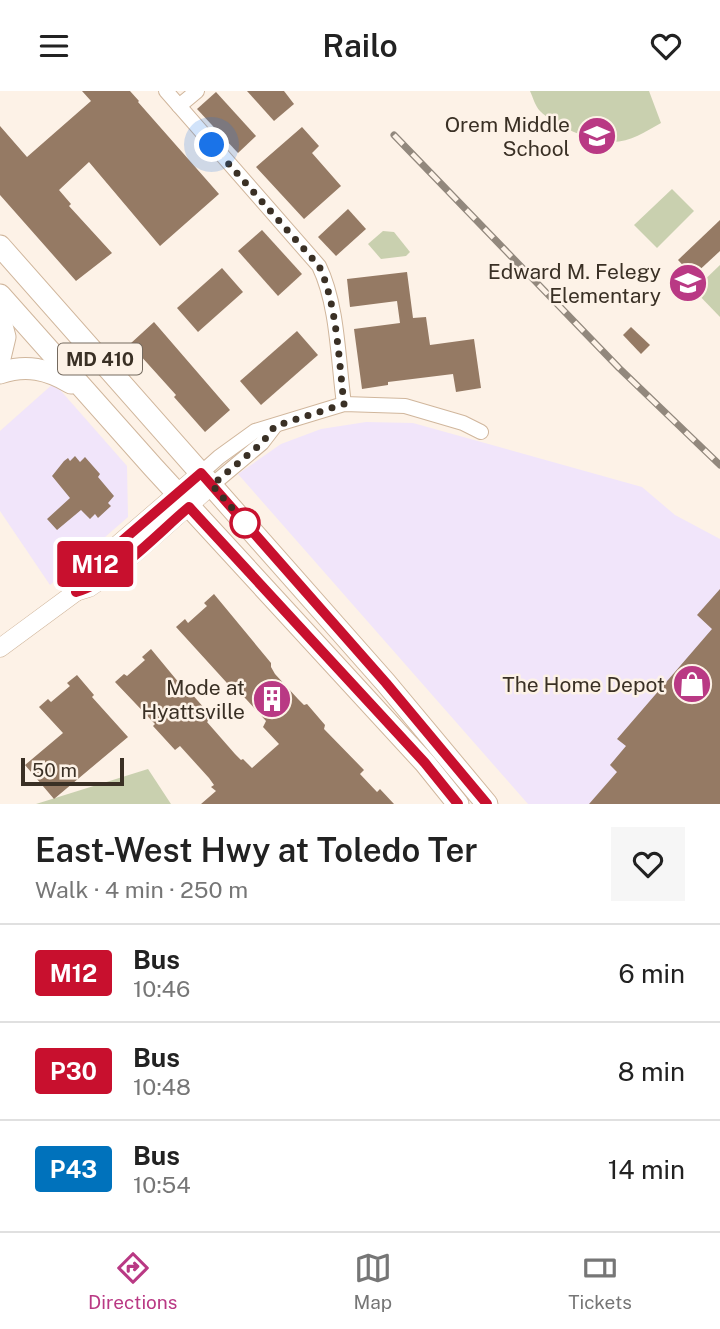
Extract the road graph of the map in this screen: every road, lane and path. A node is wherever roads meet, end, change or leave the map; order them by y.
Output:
1 (166, 91) edge
2 (197, 91) edge
3 (179, 106) junction
4 (0, 246) edge
5 (0, 295) edge
6 (0, 318) edge
7 (0, 358) edge
8 (0, 373) edge
9 (85, 391) junction
10 (344, 404) junction
11 (481, 432) dead end
12 (206, 479) junction
13 (183, 500) junction
14 (0, 648) edge
15 (458, 804) edge
16 (487, 804) edge

1 - 3 street
2 - 3 street
3 - 10 street
4 - 12 main road, MD 410
5 - 9 main road, MD 410
6 - 7 main road
8 - 9 main road
9 - 13 main road, MD 410
10 - 11 street
10 - 12 street
12 - 13 street
12 - 16 main road, MD 410
13 - 14 street
13 - 15 main road, MD 410

